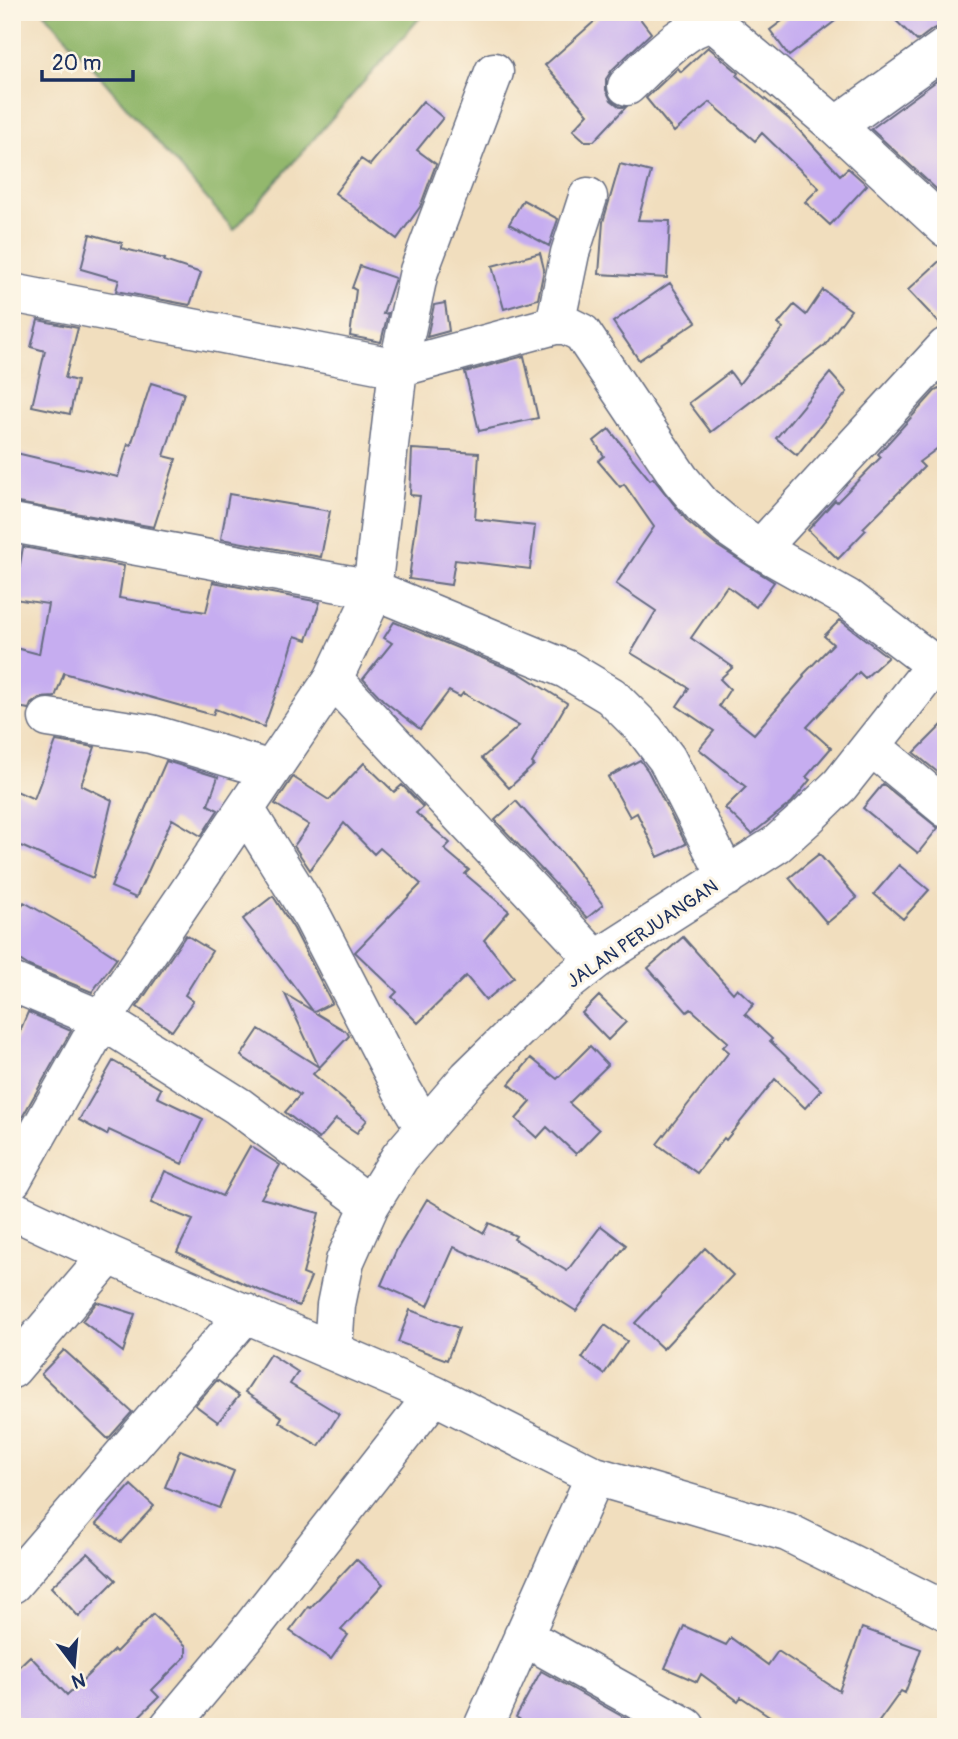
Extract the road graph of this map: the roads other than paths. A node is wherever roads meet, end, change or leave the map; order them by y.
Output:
1 (946, 47) edge
2 (494, 72) dead end
3 (627, 86) dead end
4 (836, 126) junction
5 (588, 197) dead end
6 (946, 228) edge
7 (12, 293) edge
8 (555, 325) junction
9 (946, 347) edge
10 (398, 368) junction
11 (12, 523) edge
12 (760, 549) junction
13 (372, 589) junction
14 (940, 663) edge
15 (332, 678) junction
16 (48, 718) dead end
17 (871, 746) junction
18 (271, 770) junction
19 (946, 808) edge
20 (245, 809) junction
21 (727, 877) junction
22 (596, 960) junction
23 (12, 982) edge
24 (102, 1020) junction
25 (425, 1129) junction
26 (12, 1180) edge
27 (370, 1205) junction
28 (12, 1210) edge
29 (109, 1255) junction
30 (246, 1313) junction
31 (333, 1349) junction
32 (12, 1368) edge
33 (434, 1395) junction
34 (595, 1476) junction
35 (12, 1584) edge
36 (946, 1611) edge
37 (523, 1636) junction
38 (169, 1727) edge
39 (483, 1727) edge
40 (686, 1727) edge

1 - 4 street
2 - 10 street
3 - 4 street
4 - 6 street
5 - 8 street
7 - 10 street
8 - 10 street
8 - 12 street
9 - 12 street
10 - 13 street
11 - 13 street
12 - 14 street
13 - 15 street
13 - 21 street
14 - 17 street, JALAN PERJUANGAN
15 - 18 street
15 - 22 street
16 - 18 street
17 - 19 street
17 - 21 street, JALAN PERJUANGAN
18 - 20 street
20 - 24 street
20 - 25 street
21 - 22 street, JALAN PERJUANGAN
22 - 25 street, JALAN PERJUANGAN
23 - 24 street
24 - 26 street
24 - 27 street
25 - 27 street, JALAN PERJUANGAN
27 - 31 street, JALAN PERJUANGAN
28 - 29 street
29 - 30 street
29 - 32 street
30 - 31 street
30 - 35 street
31 - 33 street
33 - 34 street
33 - 38 street
34 - 36 street
34 - 37 street
37 - 39 street
37 - 40 street

